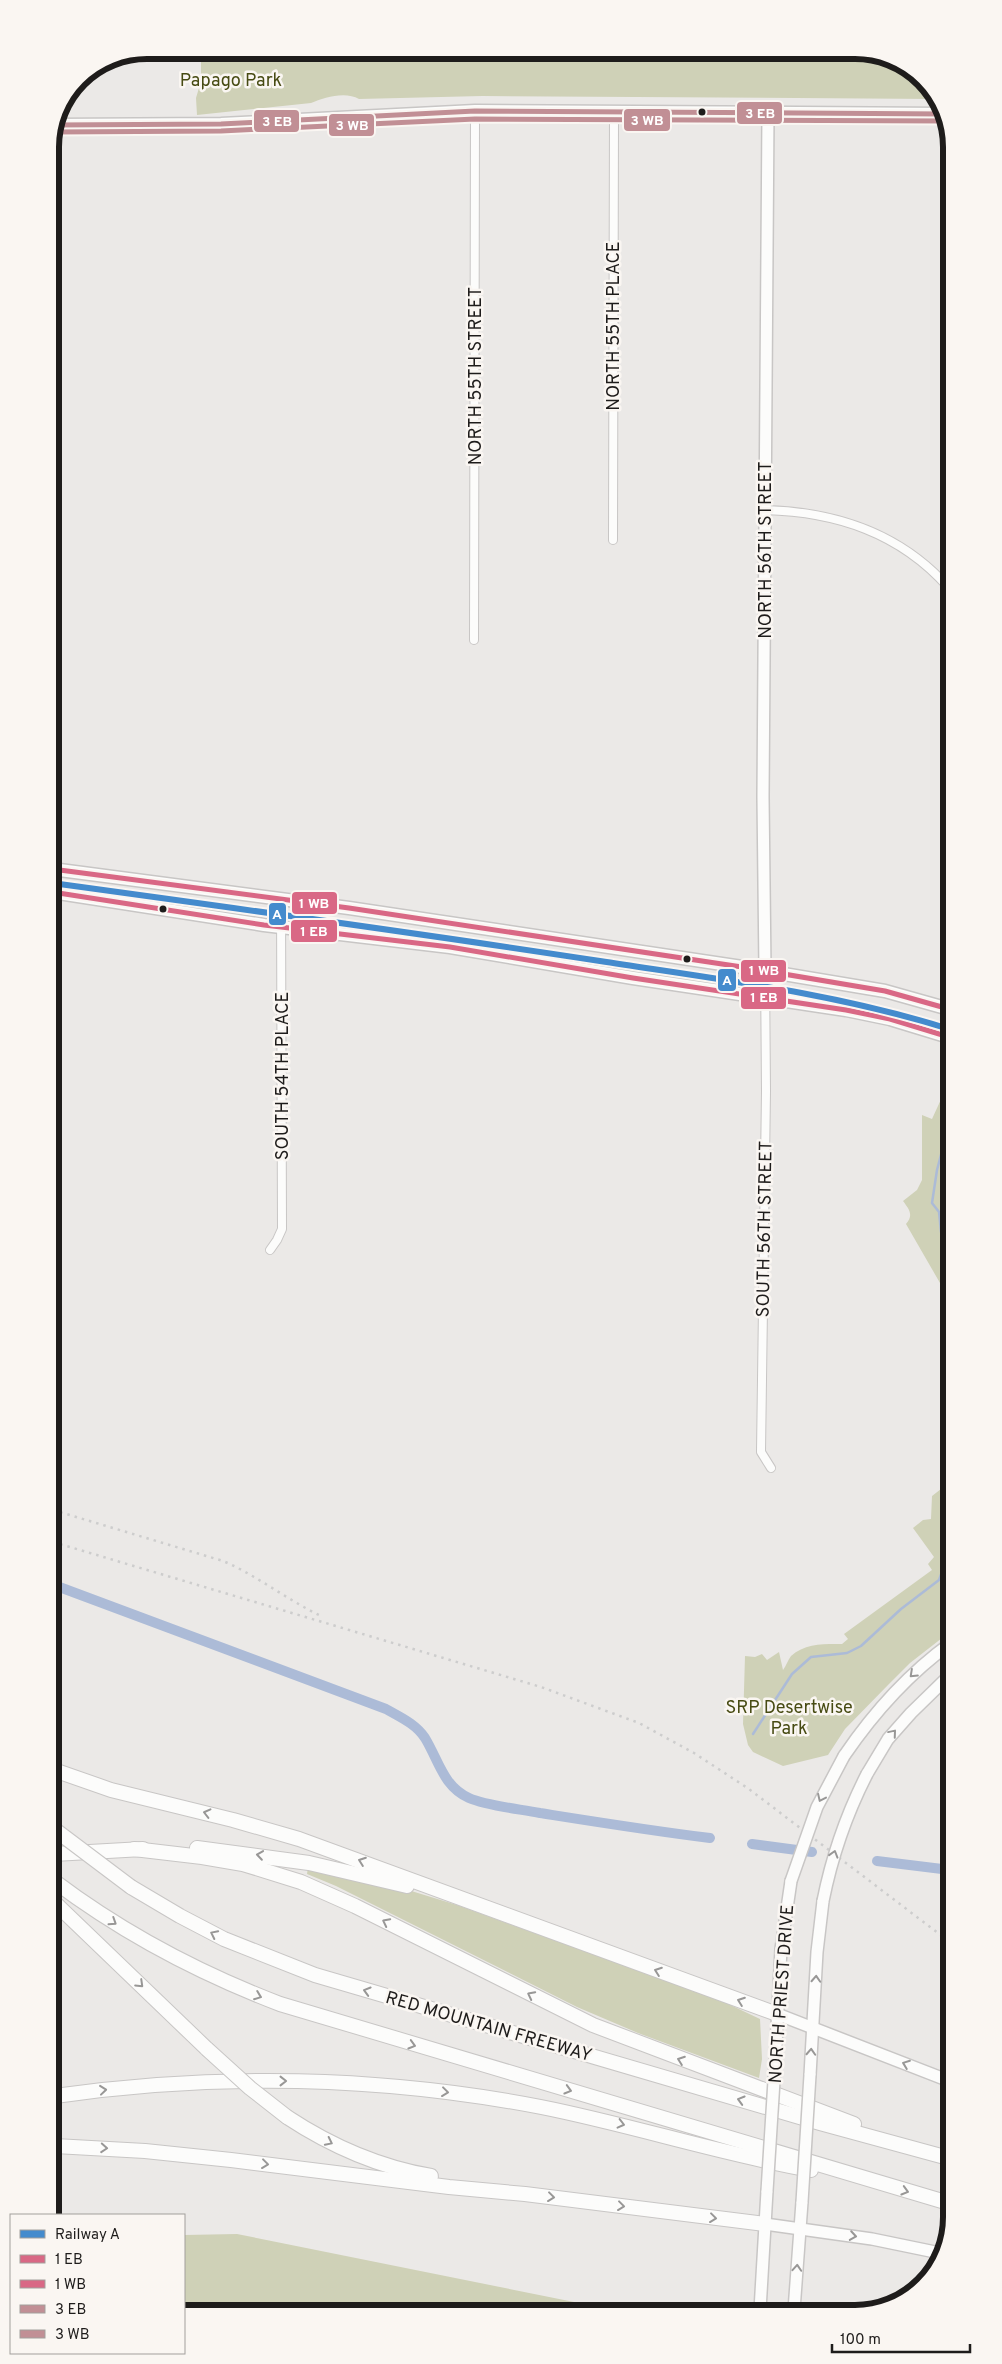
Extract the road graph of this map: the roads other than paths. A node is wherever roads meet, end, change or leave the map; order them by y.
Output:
1 (475, 111) junction
2 (614, 112) junction
3 (768, 112) junction
4 (937, 114) edge
5 (62, 125) edge
6 (765, 510) junction
7 (612, 540) dead end
8 (943, 582) edge
9 (474, 640) dead end
10 (59, 870) edge
11 (59, 893) edge
12 (281, 899) junction
13 (282, 926) junction
14 (765, 970) junction
15 (765, 993) junction
16 (943, 1007) edge
17 (943, 1035) edge
18 (270, 1250) dead end
19 (771, 1468) dead end
20 (943, 1649) edge
21 (943, 1681) edge
22 (59, 1772) edge
23 (59, 1833) edge
24 (134, 1849) junction
25 (59, 1854) edge
26 (59, 1885) edge
27 (59, 1907) edge
28 (522, 1921) junction
29 (778, 2014) junction
30 (813, 2028) junction
31 (943, 2079) edge
32 (59, 2096) edge
33 (59, 2146) edge
34 (923, 2150) junction
35 (943, 2156) edge
36 (858, 2178) junction
37 (526, 2194) junction
38 (943, 2202) edge
39 (765, 2224) junction
40 (800, 2228) junction
41 (936, 2252) edge
42 (760, 2305) edge
43 (794, 2305) edge

1 - 2 main road
1 - 5 main road
1 - 9 street, NORTH 55TH STREET
2 - 3 main road
2 - 7 street, NORTH 55TH PLACE
3 - 4 main road
3 - 6 main road, NORTH 56TH STREET
6 - 8 street
6 - 14 main road, NORTH 56TH STREET
10 - 12 main road
11 - 13 main road
12 - 13 street, SOUTH 54TH PLACE
12 - 14 main road
13 - 15 main road
13 - 18 street, SOUTH 54TH PLACE
14 - 15 street, NORTH 56TH STREET
14 - 16 main road
15 - 17 main road
15 - 19 street, SOUTH 56TH STREET
20 -> 29 main road, NORTH PRIEST DRIVE, bridge
30 -> 21 main road, NORTH PRIEST DRIVE, bridge
28 -> 22 highway
34 -> 23 highway, RED MOUNTAIN FREEWAY, bridge
24 - 25 highway
28 -> 24 highway
34 -> 24 highway
26 -> 36 highway
27 -> 37 highway, bridge
29 -> 28 highway
29 - 30 main road
29 - 39 main road, NORTH PRIEST DRIVE, bridge
31 -> 30 main road
40 -> 30 main road, NORTH PRIEST DRIVE, bridge
32 -> 36 highway
33 -> 37 highway
34 - 35 highway, RED MOUNTAIN FREEWAY
36 -> 38 highway
37 -> 39 highway
39 - 40 main road
39 - 42 main road, NORTH PRIEST DRIVE
40 -> 41 main road
43 -> 40 main road, NORTH PRIEST DRIVE

